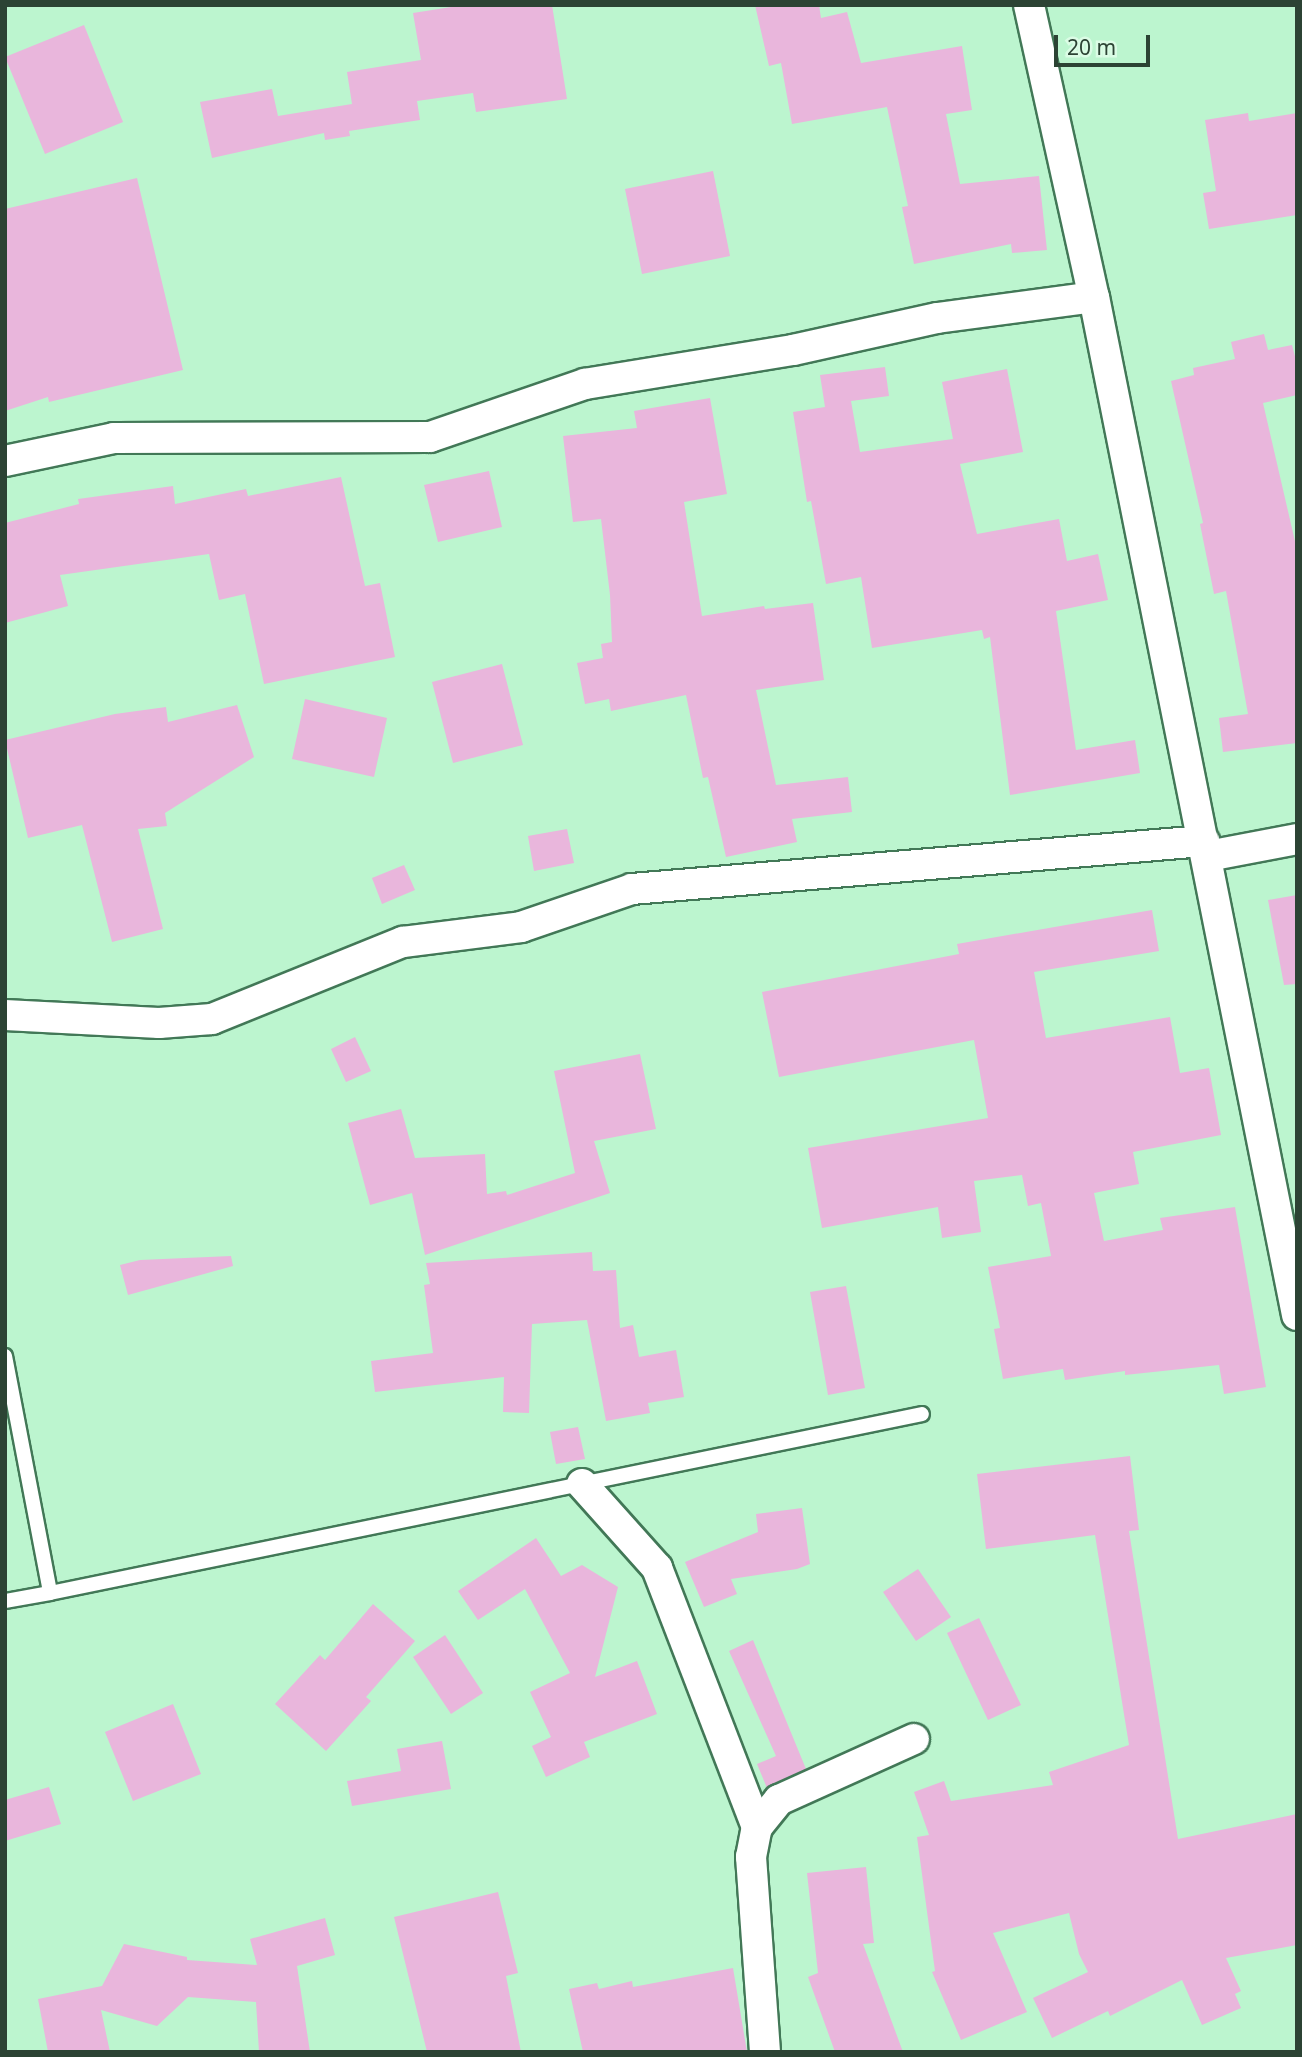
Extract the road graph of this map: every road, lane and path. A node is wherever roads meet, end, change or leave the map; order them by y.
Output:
1 (1030, 5) edge
2 (1094, 297) junction
3 (5, 461) edge
4 (1297, 839) edge
5 (1206, 848) junction
6 (5, 1016) edge
7 (1297, 1315) edge
8 (5, 1356) edge
9 (922, 1414) dead end
10 (582, 1484) junction
11 (50, 1593) junction
12 (5, 1601) edge
13 (914, 1739) dead end
14 (757, 1827) junction
15 (765, 2052) edge

1 - 2 street
2 - 3 street
2 - 5 street
4 - 5 street
5 - 6 street
5 - 7 street
8 - 11 lane
9 - 10 lane
10 - 11 lane
10 - 14 street
11 - 12 lane
13 - 14 street
14 - 15 street

